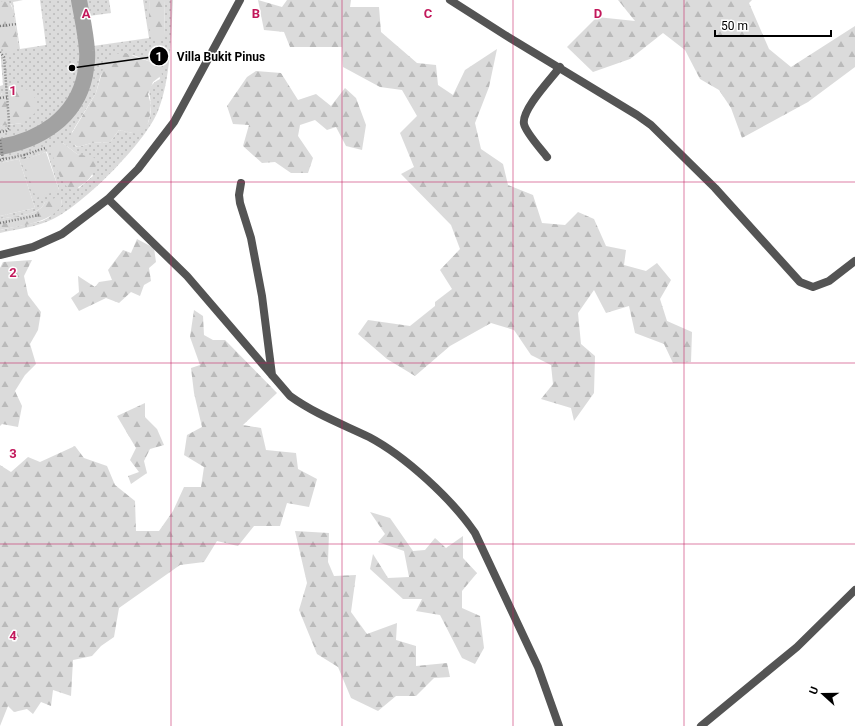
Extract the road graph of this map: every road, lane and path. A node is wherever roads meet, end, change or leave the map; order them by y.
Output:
1 (240, 0) edge
2 (450, 0) edge
3 (17, 24) dead end
4 (0, 26) edge
5 (0, 52) edge
6 (560, 67) junction
7 (0, 98) edge
8 (7, 98) junction
9 (0, 132) edge
10 (0, 140) edge
11 (45, 148) dead end
12 (24, 155) junction
13 (547, 157) dead end
14 (2, 159) edge
15 (25, 159) dead end
16 (241, 183) dead end
17 (108, 199) junction
18 (39, 215) dead end
19 (0, 223) edge
20 (0, 255) edge
21 (855, 261) edge
22 (272, 375) junction
23 (855, 590) edge
24 (559, 726) edge
25 (701, 726) edge

1 - 17 street
2 - 6 street
3 - 4 path
5 - 8 path
6 - 13 street
6 - 21 street
7 - 8 path
8 - 9 path
10 - 14 path
11 - 12 path
12 - 14 path
12 - 15 path
16 - 22 street
17 - 20 street
17 - 22 street
18 - 19 path
22 - 24 street
23 - 25 street

